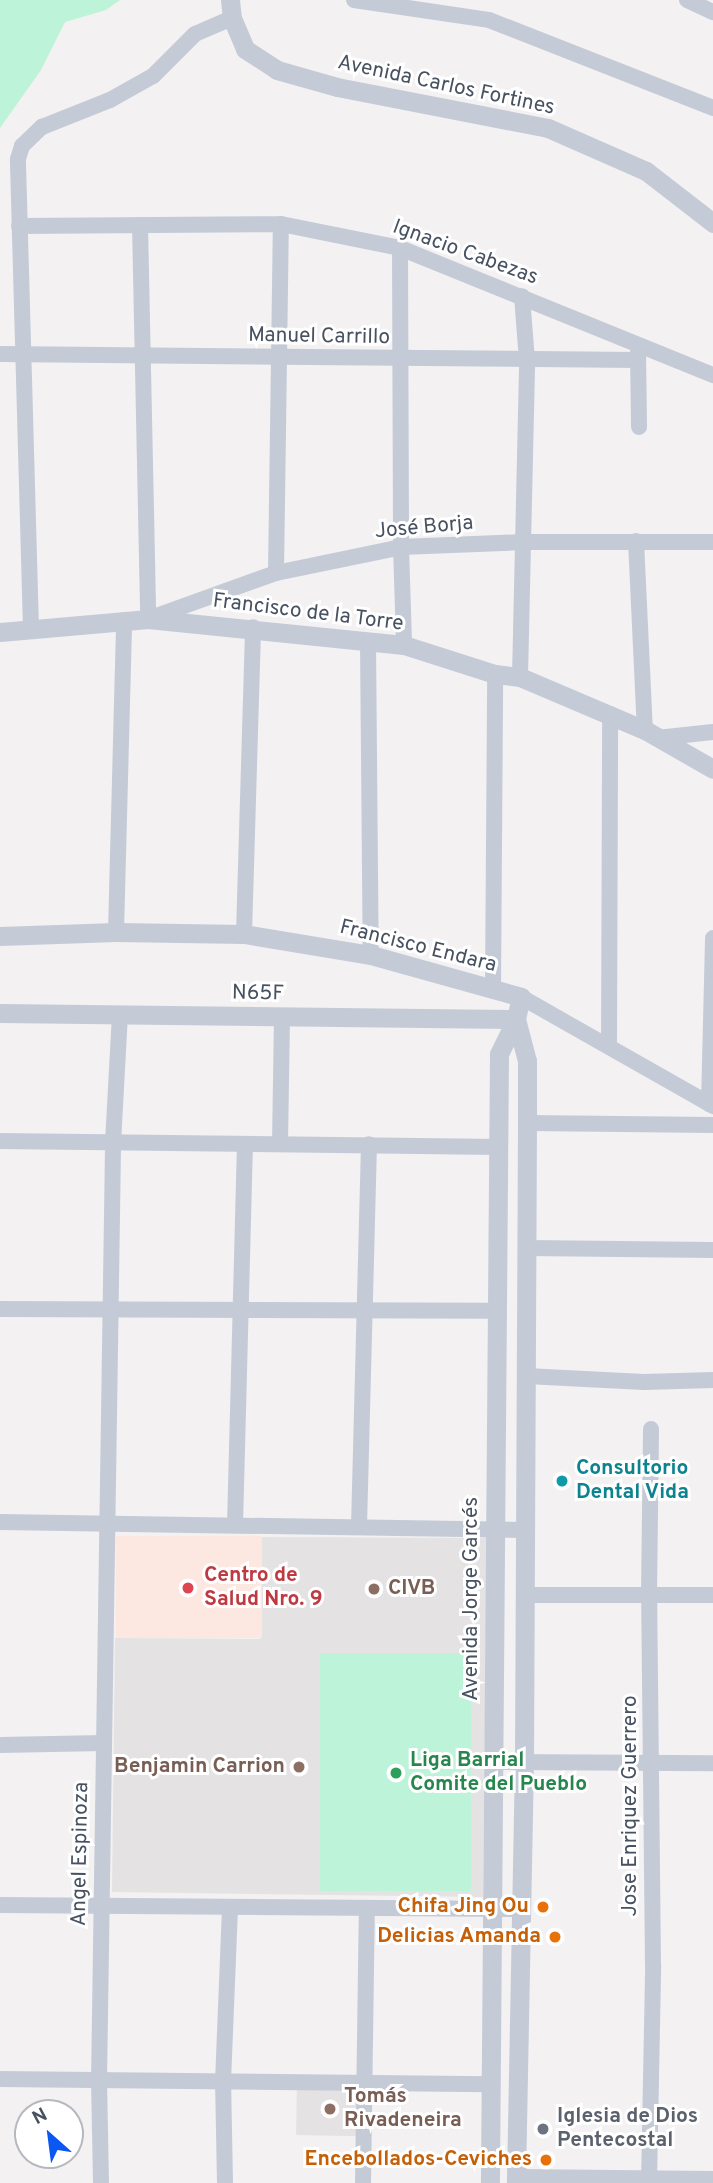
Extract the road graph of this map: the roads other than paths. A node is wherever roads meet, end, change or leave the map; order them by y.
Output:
1 (354, 0) edge
2 (687, 0) edge
3 (231, 9) edge
4 (713, 12) edge
5 (713, 108) edge
6 (713, 223) edge
7 (281, 224) junction
8 (140, 225) junction
9 (19, 226) junction
10 (400, 248) junction
11 (522, 296) junction
12 (638, 343) junction
13 (0, 354) edge
14 (24, 355) junction
15 (145, 355) junction
16 (279, 358) junction
17 (399, 360) junction
18 (637, 360) junction
19 (527, 362) junction
20 (713, 375) edge
21 (639, 427) dead end
22 (636, 541) junction
23 (524, 542) junction
24 (713, 542) edge
25 (401, 547) junction
26 (276, 573) junction
27 (148, 619) junction
28 (124, 620) junction
29 (253, 628) junction
30 (32, 629) junction
31 (0, 632) edge
32 (368, 642) junction
33 (404, 645) junction
34 (495, 674) junction
35 (520, 677) junction
36 (610, 714) junction
37 (713, 732) edge
38 (651, 734) junction
39 (713, 769) edge
40 (116, 932) junction
41 (244, 934) junction
42 (0, 936) edge
43 (713, 938) edge
44 (372, 955) junction
45 (493, 989) junction
46 (521, 998) junction
47 (0, 1013) edge
48 (120, 1015) junction
49 (282, 1017) junction
50 (516, 1019) junction
51 (609, 1046) junction
52 (711, 1105) edge
53 (527, 1123) junction
54 (713, 1125) edge
55 (0, 1141) edge
56 (113, 1143) junction
57 (369, 1143) junction
58 (245, 1144) junction
59 (280, 1144) junction
60 (500, 1147) junction
61 (526, 1248) junction
62 (713, 1250) edge
63 (0, 1309) edge
64 (110, 1309) junction
65 (364, 1309) junction
66 (240, 1310) junction
67 (497, 1311) junction
68 (526, 1376) junction
69 (713, 1380) edge
70 (651, 1429) dead end
71 (0, 1522) edge
72 (107, 1525) junction
73 (235, 1525) junction
74 (359, 1526) junction
75 (495, 1530) junction
76 (524, 1530) junction
77 (525, 1595) junction
78 (649, 1595) junction
79 (713, 1595) edge
80 (104, 1743) junction
81 (0, 1745) edge
82 (494, 1762) junction
83 (524, 1762) junction
84 (652, 1763) junction
85 (713, 1763) edge
86 (0, 1905) edge
87 (102, 1906) junction
88 (230, 1907) junction
89 (367, 1908) junction
90 (493, 1909) junction
91 (520, 1909) junction
92 (0, 2079) edge
93 (99, 2081) junction
94 (223, 2082) junction
95 (364, 2083) junction
96 (490, 2084) junction
97 (713, 2179) edge
98 (516, 2180) edge
99 (649, 2181) edge
100 (101, 2183) edge
101 (225, 2183) edge
102 (363, 2183) edge
103 (490, 2183) edge

1 - 5 street
2 - 4 street
3 - 6 street, Avenida Carlos Fortines
3 - 9 street
7 - 8 street, Ignacio Cabezas
7 - 10 street, Ignacio Cabezas
7 - 16 street
8 - 9 street, Ignacio Cabezas
8 - 15 street
9 - 14 street
10 - 11 street, Ignacio Cabezas
10 - 17 street
11 - 12 street, Ignacio Cabezas
11 - 19 street
12 - 18 street
12 - 20 street
13 - 14 street, Manuel Carrillo
14 - 15 street, Manuel Carrillo
14 - 30 street
15 - 16 street, Manuel Carrillo
15 - 27 street
16 - 17 street, Manuel Carrillo
16 - 26 street
17 - 19 street, Manuel Carrillo
17 - 25 street
18 - 19 street, Manuel Carrillo
18 - 21 street
19 - 23 street
22 - 23 street, José Borja
22 - 24 street, José Borja
22 - 38 street
23 - 25 street, José Borja
23 - 35 street
25 - 26 street, José Borja
25 - 33 street
26 - 27 street, José Borja
27 - 28 street, Francisco de la Torre
27 - 29 street, Francisco de la Torre
28 - 30 street, Francisco de la Torre
28 - 40 street
29 - 32 street, Francisco de la Torre
29 - 41 street
30 - 31 street, Francisco de la Torre
32 - 33 street, Francisco de la Torre
32 - 44 street
33 - 34 street, Francisco de la Torre
34 - 35 street, Francisco de la Torre
34 - 45 street
35 - 36 street, Francisco de la Torre
36 - 38 street, Francisco de la Torre
36 - 51 street
37 - 38 street
38 - 39 street, Francisco de la Torre
40 - 41 street, Francisco Endara
40 - 42 street, Francisco Endara
41 - 44 street, Francisco Endara
43 - 52 street
44 - 45 street, Francisco Endara
45 - 46 street, Francisco Endara
46 - 50 street, Avenida Jorge Garcés
46 - 51 street, Francisco Endara
47 - 48 street, N65F
48 - 49 street, N65F
48 - 56 street
49 - 50 street, N65F
49 - 59 street
50 - 53 street, Avenida Jorge Garcés
50 - 60 street, Avenida Jorge Garcés
51 - 52 street, Francisco Endara
53 - 54 street
53 - 61 street, Avenida Jorge Garcés
55 - 56 street
56 - 58 street
56 - 64 street, Angel Espinoza
57 - 59 street
57 - 60 street
57 - 65 street
58 - 59 street
58 - 66 street
60 - 67 street, Avenida Jorge Garcés
61 - 62 street
61 - 68 street, Avenida Jorge Garcés
63 - 64 street
64 - 66 street
64 - 72 street, Angel Espinoza
65 - 66 street
65 - 67 street
65 - 74 street
66 - 73 street
67 - 75 street, Avenida Jorge Garcés
68 - 69 street
68 - 76 street, Avenida Jorge Garcés
70 - 78 street, Jose Enriquez Guerrero
71 - 72 street
72 - 73 street
72 - 80 street, Angel Espinoza
73 - 74 street
74 - 75 street
75 - 76 street
75 - 82 street, Avenida Jorge Garcés
76 - 77 street, Avenida Jorge Garcés
77 - 78 street
77 - 83 street, Avenida Jorge Garcés
78 - 79 street
78 - 84 street, Jose Enriquez Guerrero
80 - 81 street
80 - 87 street, Angel Espinoza
82 - 83 street
82 - 90 street, Avenida Jorge Garcés
83 - 84 street
83 - 91 street, Avenida Jorge Garcés
84 - 85 street
84 - 99 street, Jose Enriquez Guerrero
86 - 87 street
87 - 88 street
87 - 93 street, Angel Espinoza
88 - 89 street
88 - 94 street
89 - 90 street
89 - 95 street
90 - 91 street
90 - 96 street, Avenida Jorge Garcés
91 - 98 street, Avenida Jorge Garcés
92 - 93 street
93 - 94 street
93 - 100 street, Angel Espinoza
94 - 95 street
94 - 101 street
95 - 96 street
95 - 102 street
96 - 103 street, Avenida Jorge Garcés
97 - 99 street
98 - 99 street

